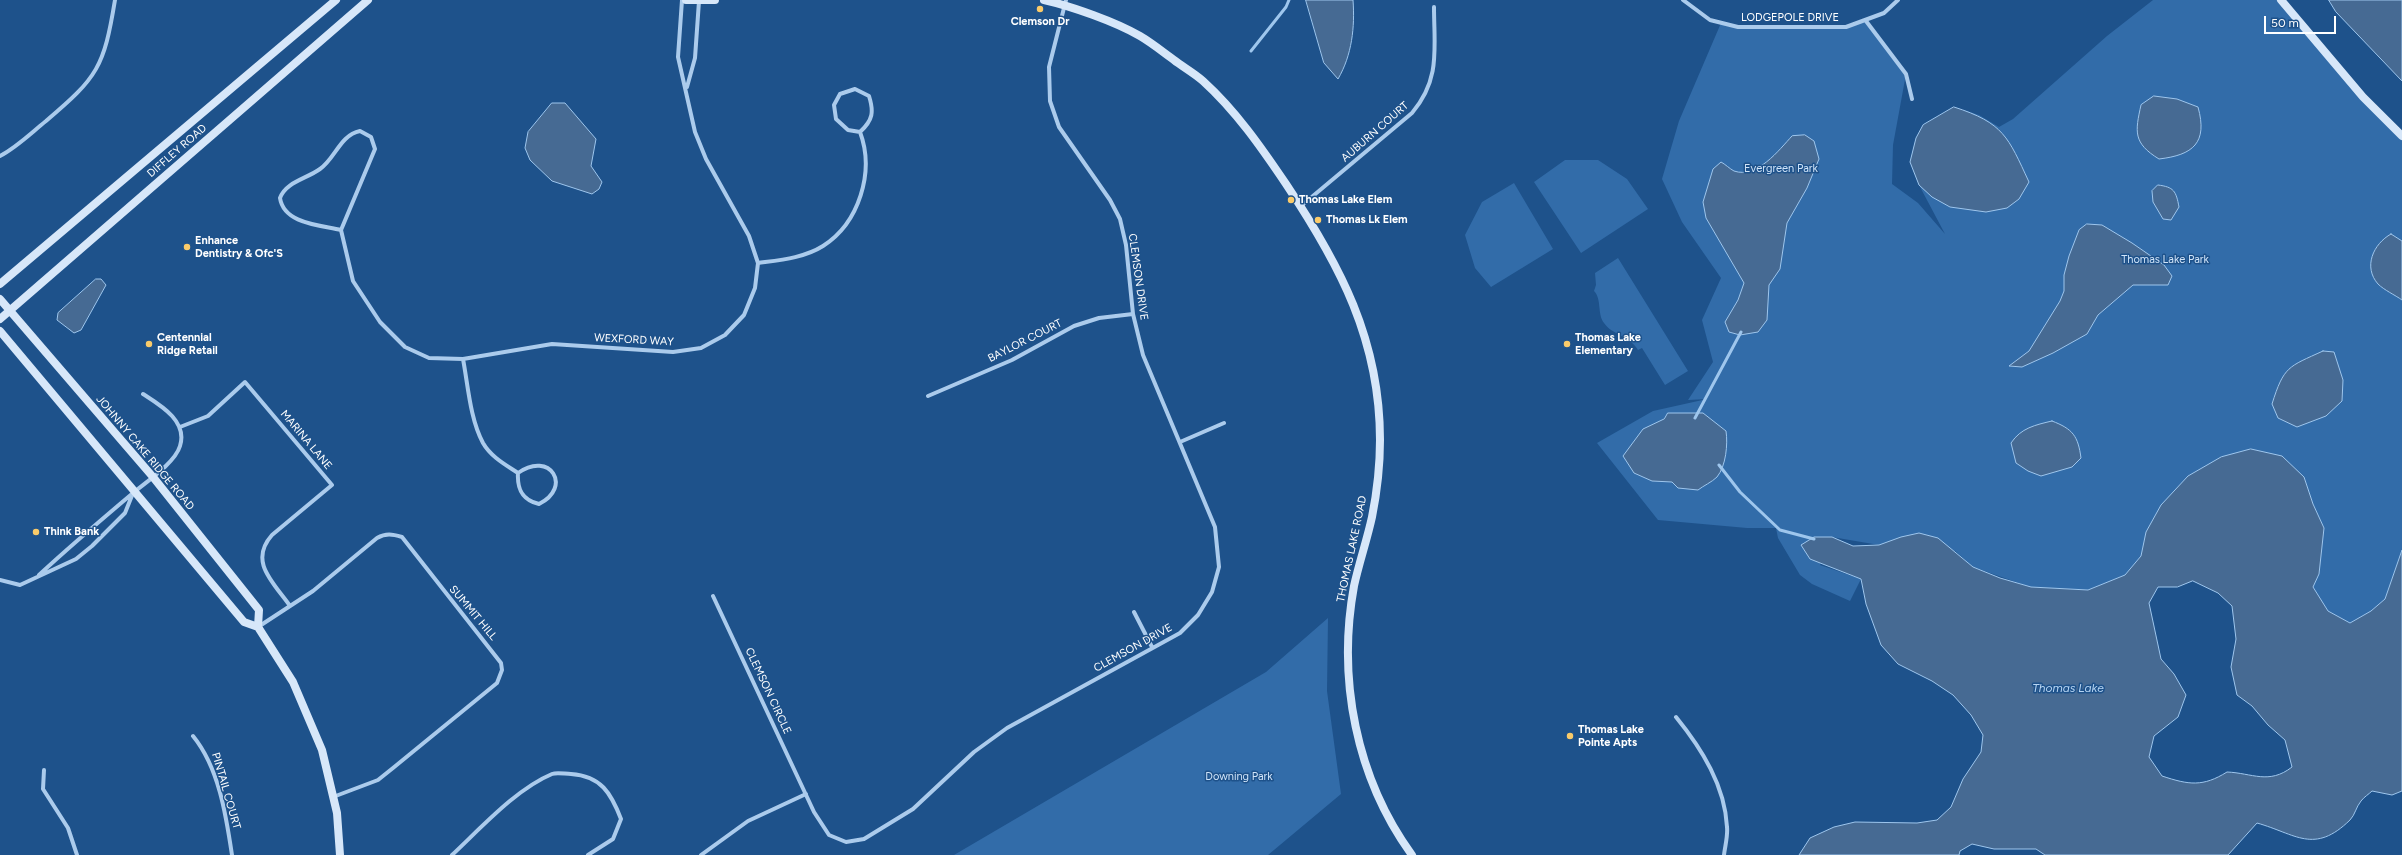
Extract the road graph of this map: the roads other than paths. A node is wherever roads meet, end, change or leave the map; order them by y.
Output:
1 (115, 0) edge
2 (336, 0) edge
3 (368, 0) edge
4 (682, 0) edge
5 (686, 0) edge
6 (715, 0) edge
7 (1044, 0) edge
8 (1683, 0) edge
9 (1898, 0) edge
10 (2281, 0) edge
11 (699, 1) edge
12 (1066, 2) edge
13 (1434, 7) dead end
14 (1866, 21) junction
15 (686, 87) junction
16 (1912, 99) dead end
17 (860, 132) junction
18 (2402, 136) edge
19 (0, 156) edge
20 (1301, 206) junction
21 (341, 230) junction
22 (758, 263) junction
23 (0, 284) edge
24 (0, 299) edge
25 (10, 310) junction
26 (1133, 314) junction
27 (0, 319) edge
28 (0, 331) edge
29 (463, 359) junction
30 (143, 394) dead end
31 (928, 396) dead end
32 (1224, 423) dead end
33 (180, 427) junction
34 (1180, 442) junction
35 (518, 473) junction
36 (152, 477) junction
37 (134, 492) junction
38 (39, 576) junction
39 (0, 580) edge
40 (714, 596) dead end
41 (290, 606) junction
42 (1134, 612) dead end
43 (258, 627) junction
44 (1152, 647) junction
45 (1676, 717) dead end
46 (193, 736) dead end
47 (44, 770) dead end
48 (806, 794) junction
49 (333, 797) junction
50 (77, 855) edge
51 (232, 855) edge
52 (340, 855) edge
53 (452, 855) edge
54 (588, 855) edge
55 (701, 855) edge
56 (1412, 855) edge
57 (1724, 855) edge

1 - 19 street
2 - 23 street, DIFFLEY ROAD
3 - 25 street, DIFFLEY ROAD
4 - 15 street, WEXFORD WAY
5 - 11 street
6 - 11 street
7 - 12 street, THOMAS LAKE ROAD
8 - 14 street, LODGEPOLE DRIVE
9 - 14 street, LODGEPOLE DRIVE
10 - 18 street
11 - 15 street, WEXFORD WAY
12 - 20 street, THOMAS LAKE ROAD
12 - 26 street, CLEMSON DRIVE
13 - 20 street, AUBURN COURT
14 - 16 street
15 - 22 street, WEXFORD WAY
17 - 17 street
17 - 22 street
20 - 56 street, THOMAS LAKE ROAD
21 - 21 street
21 - 29 street, WEXFORD WAY
22 - 29 street, WEXFORD WAY
24 - 25 street, JOHNNY CAKE RIDGE ROAD
25 - 27 street, DIFFLEY ROAD
25 - 36 street, JOHNNY CAKE RIDGE ROAD
26 - 31 street, BAYLOR COURT
26 - 34 street, CLEMSON DRIVE
28 - 37 street
29 - 35 street
30 - 33 street
32 - 34 street
33 - 36 street
33 - 41 street, MARINA LANE
34 - 44 street, CLEMSON DRIVE
35 - 35 street
36 - 37 street
36 - 43 street, JOHNNY CAKE RIDGE ROAD
37 - 38 street
37 - 38 street
37 - 43 street
38 - 39 street
40 - 48 street, CLEMSON CIRCLE
41 - 43 street, SUMMIT HILL
41 - 49 street, SUMMIT HILL
42 - 44 street
43 - 49 street, JOHNNY CAKE RIDGE ROAD
44 - 48 street, CLEMSON DRIVE
45 - 57 street
46 - 51 street, PINTAIL COURT
47 - 50 street
48 - 55 street
49 - 52 street, JOHNNY CAKE RIDGE ROAD
53 - 54 street

